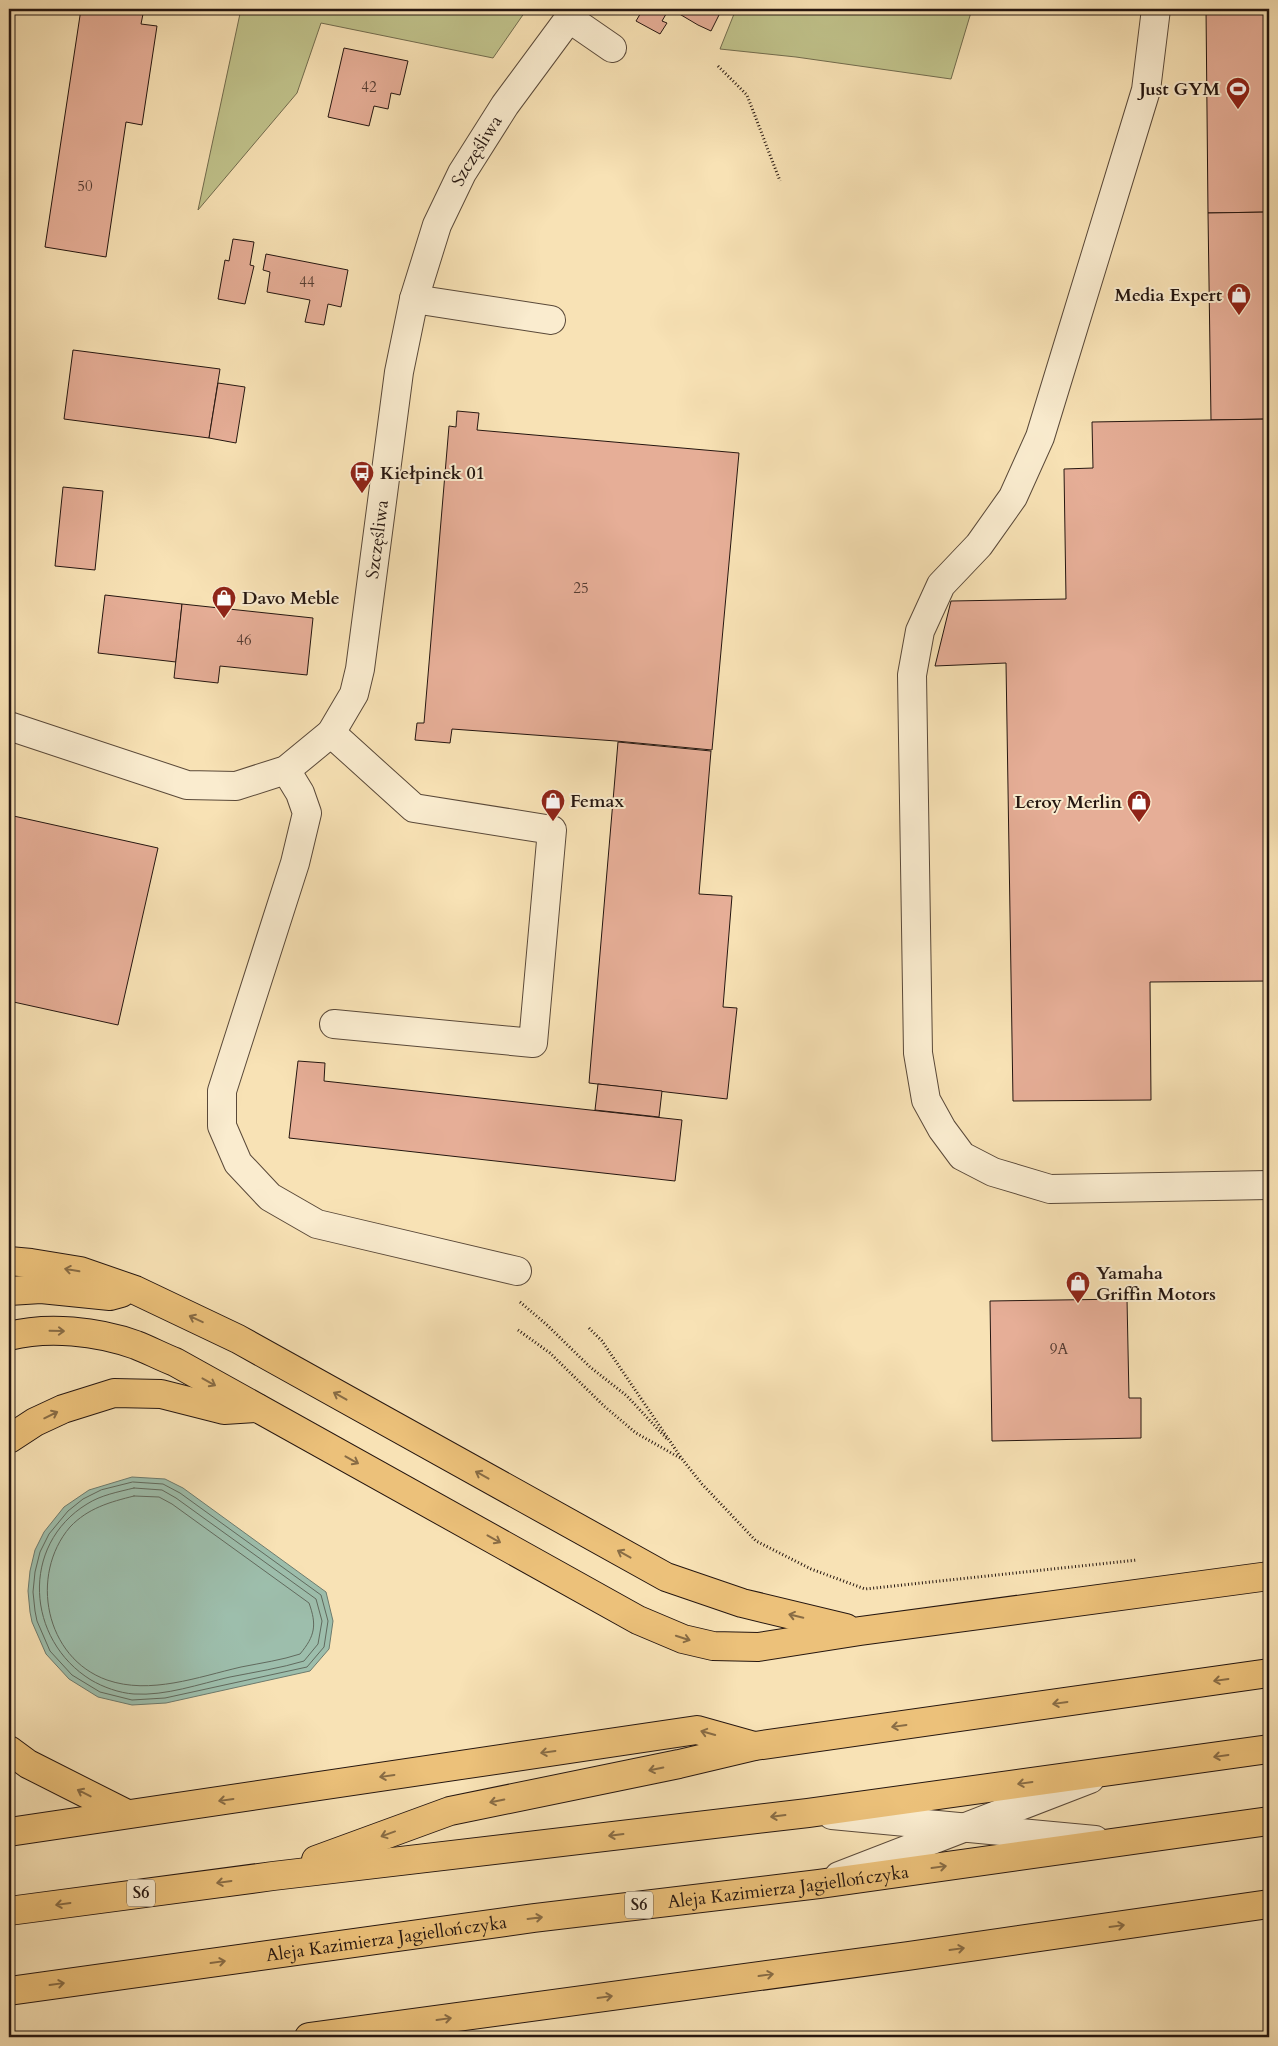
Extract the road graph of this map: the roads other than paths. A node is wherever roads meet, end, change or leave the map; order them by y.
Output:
1 (1156, 9) edge
2 (573, 14) edge
3 (612, 48) dead end
4 (414, 299) junction
5 (551, 320) dead end
6 (9, 726) edge
7 (331, 734) junction
8 (286, 770) junction
9 (334, 1024) dead end
10 (1269, 1186) edge
11 (9, 1261) edge
12 (517, 1272) dead end
13 (9, 1290) edge
14 (135, 1290) junction
15 (9, 1336) edge
16 (257, 1408) junction
17 (9, 1439) edge
18 (1269, 1576) edge
19 (860, 1631) junction
20 (1269, 1673) edge
21 (755, 1746) junction
22 (1269, 1749) edge
23 (9, 1750) edge
24 (1113, 1771) junction
25 (808, 1813) junction
26 (127, 1814) junction
27 (1269, 1820) edge
28 (964, 1828) junction
29 (9, 1832) edge
30 (1120, 1843) junction
31 (273, 1876) junction
32 (819, 1884) junction
33 (1269, 1904) edge
34 (9, 1911) edge
35 (9, 1991) edge
36 (309, 2037) edge

1 - 10 street
2 - 3 street
2 - 4 street, Szczęśliwa
4 - 5 street
4 - 7 street, Szczęśliwa
6 - 8 street, Szczęśliwa
7 - 8 street, Szczęśliwa
7 - 9 street
8 - 12 street
14 -> 11 highway
13 - 14 highway
19 -> 14 highway
15 -> 16 highway
17 -> 16 highway
16 -> 19 highway
18 - 19 highway
20 -> 21 highway
21 -> 26 highway
21 -> 31 highway
22 -> 24 highway, S6
26 -> 23 highway
24 -> 25 highway, S6
24 - 28 street
25 - 28 street
25 -> 31 highway, S6
26 - 29 highway
27 - 30 highway, Aleja Kazimierza Jagiellończyka / S6
28 - 30 street
28 - 32 street
32 -> 30 highway, Aleja Kazimierza Jagiellończyka / S6
31 -> 34 highway, S6
35 -> 32 highway, Aleja Kazimierza Jagiellończyka / S6
36 -> 33 highway

